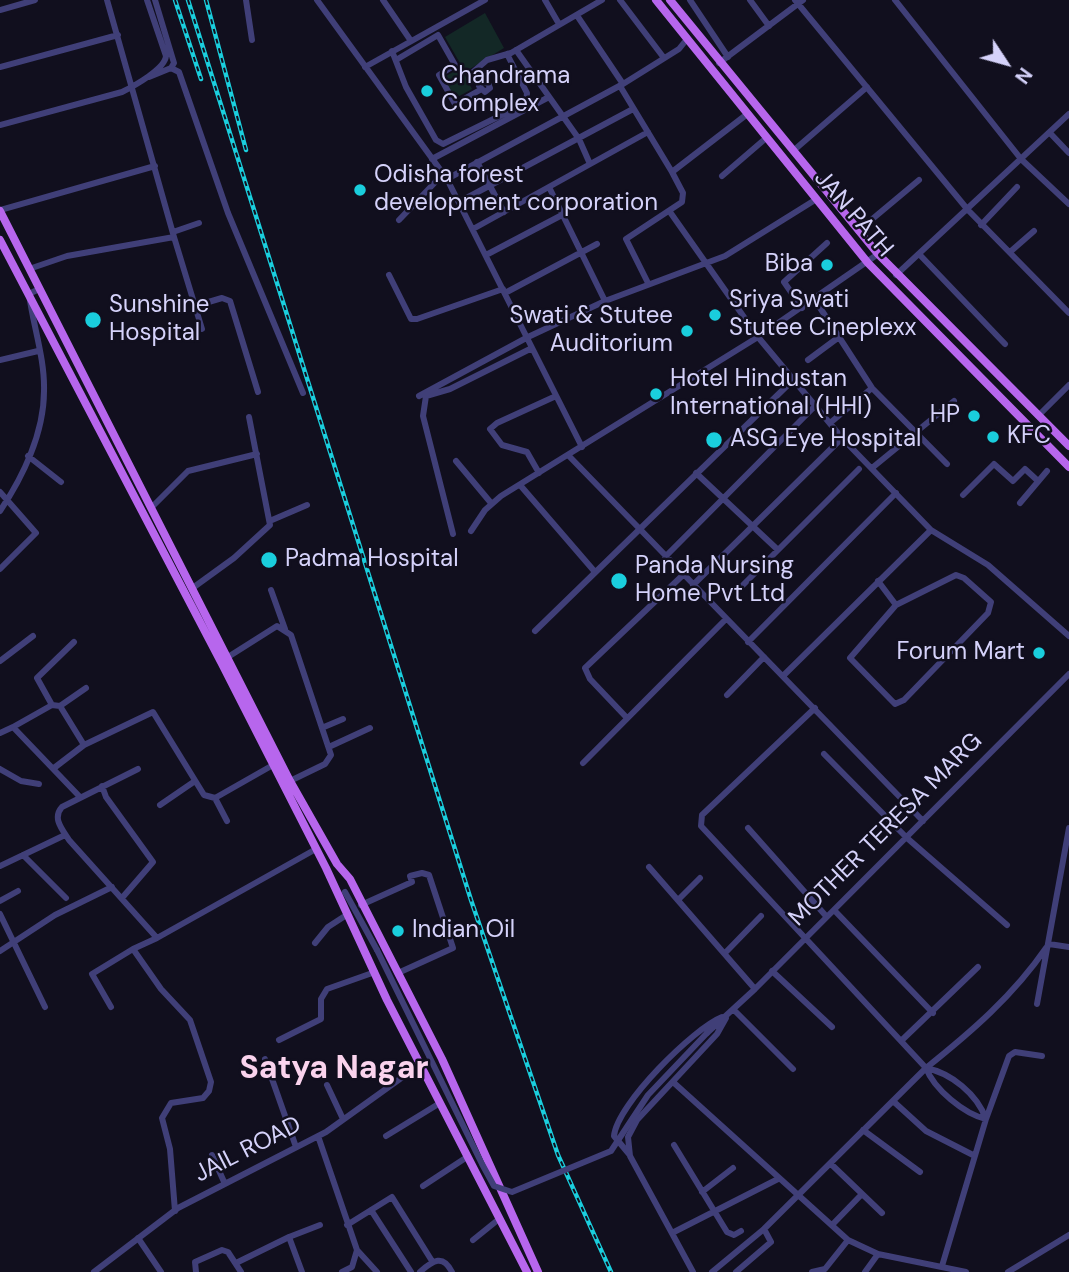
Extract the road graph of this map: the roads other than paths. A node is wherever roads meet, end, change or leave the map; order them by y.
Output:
1 (35, 0) edge
2 (107, 0) edge
3 (147, 0) edge
4 (155, 0) edge
5 (246, 0) edge
6 (317, 0) edge
7 (383, 0) edge
8 (485, 0) edge
9 (545, 0) edge
10 (603, 0) edge
11 (620, 0) edge
12 (656, 0) edge
13 (670, 0) edge
14 (690, 0) edge
15 (750, 0) edge
16 (895, 0) edge
17 (799, 1) edge
18 (14, 3) edge
19 (0, 10) edge
20 (578, 16) junction
21 (559, 24) junction
22 (769, 26) junction
23 (118, 35) junction
24 (687, 39) junction
25 (252, 40) dead end
26 (411, 41) junction
27 (516, 50) junction
28 (392, 51) junction
29 (507, 54) junction
30 (728, 57) junction
31 (664, 58) junction
32 (396, 60) junction
33 (719, 63) junction
34 (0, 67) edge
35 (365, 67) junction
36 (171, 68) junction
37 (149, 77) junction
38 (621, 85) junction
39 (133, 87) junction
40 (867, 87) junction
41 (549, 97) junction
42 (634, 109) junction
43 (1069, 114) edge
44 (746, 115) junction
45 (562, 117) junction
46 (0, 125) edge
47 (648, 132) junction
48 (1050, 133) junction
49 (579, 139) junction
50 (765, 139) junction
51 (793, 151) junction
52 (1069, 153) edge
53 (432, 159) junction
54 (1021, 159) junction
55 (477, 162) junction
56 (590, 164) junction
57 (155, 166) junction
58 (672, 172) junction
59 (445, 176) junction
60 (722, 176) dead end
61 (919, 180) dead end
62 (489, 185) junction
63 (549, 187) junction
64 (1017, 187) dead end
65 (815, 200) junction
66 (458, 202) junction
67 (1069, 204) edge
68 (968, 210) junction
69 (0, 211) edge
70 (503, 212) junction
71 (670, 212) junction
72 (562, 215) junction
73 (399, 220) dead end
74 (199, 223) dead end
75 (981, 225) junction
76 (472, 229) junction
77 (858, 231) junction
78 (1034, 231) dead end
79 (174, 234) junction
80 (0, 240) edge
81 (827, 243) dead end
82 (597, 244) dead end
83 (1010, 252) junction
84 (580, 254) junction
85 (878, 254) junction
86 (919, 254) junction
87 (486, 255) junction
88 (705, 263) junction
89 (868, 263) junction
90 (29, 269) junction
91 (389, 275) dead end
92 (896, 275) junction
93 (648, 283) junction
94 (39, 289) junction
95 (504, 291) junction
96 (29, 294) junction
97 (815, 300) junction
98 (605, 301) junction
99 (195, 306) junction
100 (802, 308) junction
101 (1069, 313) edge
102 (202, 329) dead end
103 (528, 337) junction
104 (758, 337) junction
105 (839, 337) junction
106 (1005, 344) dead end
107 (532, 348) junction
108 (38, 351) junction
109 (0, 360) edge
110 (808, 360) dead end
111 (793, 380) junction
112 (1069, 385) edge
113 (873, 388) junction
114 (258, 392) dead end
115 (303, 393) dead end
116 (419, 396) dead end
117 (555, 396) junction
118 (954, 401) dead end
119 (815, 406) junction
120 (249, 416) dead end
121 (1038, 416) junction
122 (830, 423) junction
123 (915, 432) junction
124 (842, 438) junction
125 (1069, 446) edge
126 (582, 447) junction
127 (257, 454) junction
128 (568, 455) junction
129 (28, 456) junction
130 (456, 461) dead end
131 (947, 464) dead end
132 (1069, 467) edge
133 (859, 468) dead end
134 (872, 468) junction
135 (1047, 471) dead end
136 (539, 472) junction
137 (696, 473) junction
138 (1038, 481) junction
139 (61, 482) dead end
140 (520, 485) junction
141 (0, 492) edge
142 (896, 493) junction
143 (963, 495) dead end
144 (724, 498) junction
145 (7, 500) junction
146 (491, 503) junction
147 (1020, 503) dead end
148 (307, 505) dead end
149 (152, 507) junction
150 (0, 511) edge
151 (272, 520) junction
152 (753, 526) junction
153 (638, 528) junction
154 (931, 530) junction
155 (471, 531) dead end
156 (453, 534) dead end
157 (778, 550) junction
158 (666, 557) junction
159 (0, 569) edge
160 (595, 572) junction
161 (683, 575) junction
162 (878, 582) junction
163 (693, 585) junction
164 (194, 587) junction
165 (271, 590) dead end
166 (738, 590) dead end
167 (896, 605) junction
168 (726, 619) junction
169 (285, 629) junction
170 (535, 631) dead end
171 (33, 636) dead end
172 (1069, 636) edge
173 (74, 642) dead end
174 (748, 642) junction
175 (228, 657) junction
176 (764, 657) junction
177 (0, 661) edge
178 (1069, 674) edge
179 (784, 675) junction
180 (86, 688) dead end
181 (727, 695) dead end
182 (56, 706) junction
183 (815, 708) junction
184 (627, 718) junction
185 (343, 719) dead end
186 (13, 727) junction
187 (324, 727) junction
188 (370, 728) dead end
189 (0, 733) edge
190 (83, 745) junction
191 (331, 746) junction
192 (824, 754) dead end
193 (583, 763) dead end
194 (272, 765) junction
195 (54, 768) junction
196 (0, 769) edge
197 (138, 769) dead end
198 (195, 781) junction
199 (290, 781) junction
200 (39, 784) dead end
201 (102, 786) junction
202 (80, 797) junction
203 (215, 798) junction
204 (160, 805) dead end
205 (227, 821) dead end
206 (923, 821) junction
207 (748, 828) dead end
208 (1069, 828) edge
209 (65, 835) junction
210 (1068, 837) edge
211 (906, 838) junction
212 (316, 849) junction
213 (23, 855) junction
214 (0, 866) edge
215 (649, 867) dead end
216 (701, 878) dead end
217 (350, 879) junction
218 (333, 886) junction
219 (111, 887) junction
220 (18, 891) dead end
221 (345, 892) junction
222 (66, 898) dead end
223 (122, 898) junction
224 (678, 900) junction
225 (0, 901) edge
226 (361, 905) junction
227 (834, 910) junction
228 (0, 914) edge
229 (348, 914) junction
230 (761, 916) dead end
231 (826, 916) junction
232 (1007, 925) dead end
233 (806, 937) junction
234 (158, 938) junction
235 (15, 942) junction
236 (315, 943) dead end
237 (1049, 944) junction
238 (1069, 947) edge
239 (133, 949) junction
240 (0, 951) edge
241 (726, 952) junction
242 (978, 967) dead end
243 (772, 971) junction
244 (375, 972) junction
245 (398, 974) junction
246 (755, 989) junction
247 (1037, 1004) dead end
248 (45, 1007) dead end
249 (111, 1007) dead end
250 (731, 1011) junction
251 (933, 1013) junction
252 (832, 1027) dead end
253 (279, 1040) dead end
254 (901, 1041) junction
255 (1042, 1056) dead end
256 (265, 1059) dead end
257 (926, 1068) junction
258 (422, 1069) junction
259 (793, 1069) dead end
260 (673, 1082) junction
261 (327, 1085) dead end
262 (893, 1101) junction
263 (440, 1103) junction
264 (986, 1118) junction
265 (343, 1119) junction
266 (472, 1128) junction
267 (863, 1130) junction
268 (318, 1136) junction
269 (386, 1136) dead end
270 (456, 1136) junction
271 (674, 1145) dead end
272 (296, 1147) junction
273 (212, 1154) dead end
274 (973, 1155) junction
275 (630, 1156) junction
276 (467, 1157) junction
277 (831, 1164) junction
278 (733, 1168) dead end
279 (920, 1172) dead end
280 (778, 1179) junction
281 (225, 1184) junction
282 (423, 1186) dead end
283 (702, 1192) junction
284 (861, 1195) junction
285 (798, 1196) junction
286 (175, 1210) junction
287 (371, 1210) junction
288 (714, 1211) junction
289 (882, 1213) dead end
290 (499, 1219) junction
291 (320, 1225) dead end
292 (347, 1225) junction
293 (832, 1225) junction
294 (764, 1229) junction
295 (741, 1231) dead end
296 (672, 1233) junction
297 (1069, 1235) edge
298 (289, 1237) junction
299 (138, 1238) junction
300 (473, 1240) dead end
301 (848, 1240) junction
302 (357, 1250) junction
303 (528, 1253) junction
304 (878, 1254) junction
305 (520, 1257) junction
306 (432, 1261) junction
307 (236, 1264) junction
308 (942, 1266) junction
309 (94, 1272) edge
310 (161, 1272) edge
311 (195, 1272) edge
312 (241, 1272) edge
313 (302, 1272) edge
314 (342, 1272) edge
315 (377, 1272) edge
316 (411, 1272) edge
317 (421, 1272) edge
318 (452, 1272) edge
319 (527, 1272) edge
320 (538, 1272) edge
321 (693, 1272) edge
322 (712, 1272) edge
323 (736, 1272) edge
324 (812, 1272) edge
325 (865, 1272) edge
326 (966, 1272) edge
327 (1008, 1272) edge

1 - 18 street
2 - 23 street
3 - 37 street
4 - 36 street
5 - 25 street
6 - 35 street
7 - 26 street
8 - 26 street
9 - 21 street
10 - 20 street
11 - 31 street
12 - 24 main road, JAN PATH
13 - 33 main road, JAN PATH
14 - 30 street
15 - 22 street
16 - 54 street
17 - 22 street
17 - 40 street
18 - 19 street
20 - 21 street
20 - 38 street
21 - 27 street
22 - 30 street
23 - 34 street
23 - 39 street
24 - 31 street
24 - 44 main road, JAN PATH
26 - 28 street
27 - 29 street
27 - 41 street
28 - 32 street
28 - 35 street
29 - 32 street
29 - 32 street
30 - 33 street
31 - 38 street
33 - 51 main road, JAN PATH
35 - 53 street
36 - 37 street
36 - 115 street
37 - 39 street
38 - 42 street
38 - 45 street
39 - 46 street
39 - 57 street
40 - 51 street
40 - 68 street
41 - 45 street
41 - 53 street
42 - 47 street
42 - 49 street
43 - 48 street
44 - 50 main road, JAN PATH
44 - 58 street
45 - 49 street
45 - 55 street
47 - 56 street
47 - 58 street
48 - 52 street
48 - 54 street
49 - 56 street
49 - 62 street
50 - 60 street
50 - 65 main road, JAN PATH
51 - 77 main road, JAN PATH
53 - 59 street
54 - 67 street
54 - 68 street
55 - 59 street
55 - 62 street
56 - 63 street
57 - 69 street
57 - 79 street
58 - 71 street
59 - 66 street
59 - 73 street
61 - 77 street
62 - 66 street
62 - 70 street
63 - 70 street
63 - 72 street
64 - 75 street
65 - 88 street
65 - 89 main road, JAN PATH
66 - 76 street
68 - 75 street
68 - 86 street
69 - 90 main road
70 - 76 street
71 - 88 street
71 - 93 street
72 - 84 street
72 - 87 street
74 - 79 street
75 - 83 street
76 - 87 street
77 - 85 main road, JAN PATH
78 - 83 street
79 - 90 street
79 - 99 street
80 - 96 main road
81 - 100 street
82 - 84 street
83 - 101 street
84 - 95 street
84 - 98 street
85 - 89 street
85 - 92 main road, JAN PATH
86 - 92 street
86 - 106 street
87 - 95 street
88 - 93 street
88 - 104 street
89 - 97 street
89 - 132 main road, JAN PATH
90 - 94 main road
91 - 95 street
92 - 121 main road, JAN PATH
93 - 98 street
94 - 96 street
94 - 149 main road
95 - 103 street
96 - 108 street
96 - 194 main road
97 - 100 street
97 - 105 street
98 - 103 street
99 - 102 street
99 - 114 street
100 - 104 street
103 - 107 street
103 - 116 street
104 - 111 street
104 - 126 street
105 - 110 street
105 - 113 street
107 - 117 street
107 - 156 street
108 - 109 street
108 - 129 street
111 - 119 street
111 - 137 street
112 - 121 street
113 - 122 street
113 - 123 street
117 - 126 street
117 - 136 street
118 - 123 street
119 - 122 street
119 - 144 street
120 - 127 street
121 - 125 main road, JAN PATH
122 - 124 street
123 - 131 street
123 - 134 street
124 - 134 street
124 - 152 street
126 - 128 street
127 - 149 street
127 - 151 street
128 - 136 street
128 - 153 street
129 - 139 street
129 - 145 street
130 - 146 street
133 - 157 street
134 - 142 street
135 - 138 street
136 - 140 street
137 - 144 street
137 - 153 street
138 - 143 street
138 - 147 street
140 - 146 street
140 - 160 street
141 - 145 street
142 - 154 street
142 - 174 street
144 - 152 street
144 - 158 street
145 - 150 street
145 - 159 street
146 - 155 street
148 - 151 street
149 - 164 main road
151 - 164 street
152 - 157 street
152 - 163 street
153 - 158 street
153 - 160 street
154 - 162 street
154 - 172 street
157 - 166 street
158 - 161 street
160 - 170 street
161 - 163 street
161 - 184 street
162 - 167 street
162 - 179 street
163 - 168 street
164 - 175 main road
165 - 169 street
167 - 167 street
168 - 174 street
168 - 184 street
169 - 175 street
169 - 187 street
171 - 177 street
173 - 182 street
174 - 176 street
175 - 199 main road
176 - 179 street
176 - 181 street
178 - 206 street, MOTHER TERESA MARG
179 - 183 street
180 - 182 street
182 - 186 street
182 - 190 street
183 - 206 street
183 - 233 street
184 - 193 street
185 - 187 street
186 - 189 street
186 - 195 street
187 - 191 street
188 - 191 street
190 - 195 street
190 - 198 street
191 - 199 street
192 - 211 street
194 - 203 street
194 - 212 main road
195 - 202 street
196 - 200 street
197 - 201 street
198 - 203 street
198 - 204 street
199 - 217 main road
201 - 202 street
201 - 223 street
202 - 209 street
203 - 205 street
206 - 211 street, MOTHER TERESA MARG
207 - 231 street
208 - 210 street
209 - 213 street
209 - 219 street
210 - 237 street
211 - 227 street, MOTHER TERESA MARG
211 - 232 street
212 - 218 main road
212 - 234 street
213 - 214 street
213 - 222 street
215 - 224 street
216 - 224 street
217 - 218 main road
217 - 221 main road
217 - 226 main road
218 - 221 main road
218 - 229 main road
219 - 223 street
219 - 235 street
220 - 225 street
221 - 250 street, MOTHER TERESA MARG, bridge
223 - 234 street
224 - 241 street
226 - 245 main road
226 - 245 street
227 - 231 street, MOTHER TERESA MARG
227 - 251 street
228 - 235 street
229 - 236 street
229 - 244 main road
230 - 241 street
231 - 233 street, MOTHER TERESA MARG
233 - 243 street, MOTHER TERESA MARG
233 - 254 street
234 - 239 street
235 - 240 street
235 - 248 street
237 - 238 street
237 - 247 street
237 - 257 street
239 - 249 street
239 - 286 street
241 - 246 street
242 - 251 street
243 - 246 street, MOTHER TERESA MARG
243 - 252 street
244 - 253 street
244 - 258 main road
245 - 266 main road
246 - 250 street, MOTHER TERESA MARG
250 - 259 street
250 - 260 street, MOTHER TERESA MARG
250 - 275 street, MOTHER TERESA MARG
251 - 254 street
254 - 257 street
255 - 264 street
256 - 272 street
257 - 262 street
257 - 264 street
257 - 264 street
258 - 263 main road
258 - 265 street, JAIL ROAD
260 - 275 street, MOTHER TERESA MARG
260 - 280 street
261 - 265 street
262 - 267 street
262 - 274 street
263 - 269 street
263 - 270 main road
264 - 274 street
265 - 268 street, JAIL ROAD
266 - 270 main road
266 - 303 main road
267 - 277 street
267 - 279 street
268 - 272 street, JAIL ROAD
268 - 292 street
270 - 276 main road
271 - 283 street
272 - 281 street, JAIL ROAD
273 - 281 street
274 - 308 street
275 - 296 street
276 - 282 street
276 - 290 main road
277 - 284 street
277 - 285 street
278 - 283 street
280 - 285 street
280 - 288 street
281 - 286 street, JAIL ROAD
283 - 288 street
284 - 289 street
284 - 293 street
285 - 293 street
285 - 294 street
286 - 299 street, JAIL ROAD
287 - 292 street
287 - 306 street
287 - 316 street
288 - 295 street
288 - 296 street
290 - 300 street
290 - 305 main road
291 - 298 street
292 - 302 street
293 - 301 street
294 - 322 street
294 - 323 street
296 - 321 street
297 - 327 street
298 - 307 street
298 - 313 street
299 - 309 street, JAIL ROAD
299 - 310 street
301 - 304 street
301 - 324 street
302 - 314 street
302 - 315 street
303 - 305 main road
303 - 320 main road
304 - 308 street
304 - 325 street
305 - 319 main road
306 - 317 street
306 - 318 street
307 - 311 street
307 - 312 street
308 - 326 street

